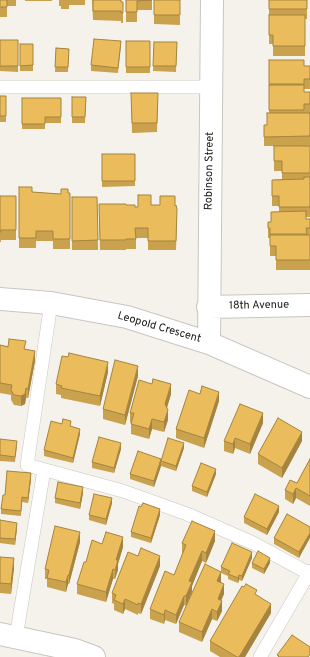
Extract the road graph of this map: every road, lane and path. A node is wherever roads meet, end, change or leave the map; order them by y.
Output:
1 (212, 0) edge
2 (0, 87) edge
3 (212, 87) junction
4 (0, 299) edge
5 (51, 303) junction
6 (310, 305) edge
7 (208, 307) junction
8 (209, 343) junction
9 (310, 387) edge
10 (44, 470) junction
11 (310, 572) edge
12 (8, 635) edge
13 (94, 657) edge
14 (260, 657) edge

1 - 3 street, Robinson Street
2 - 3 lane
3 - 7 street, Robinson Street
4 - 5 street, Leopold Crescent
5 - 8 street, Leopold Crescent
5 - 10 lane
6 - 7 street, 18th Avenue
7 - 8 street, Robinson Street
8 - 9 street, Leopold Crescent
10 - 11 lane
10 - 12 lane
11 - 14 lane
12 - 13 street

